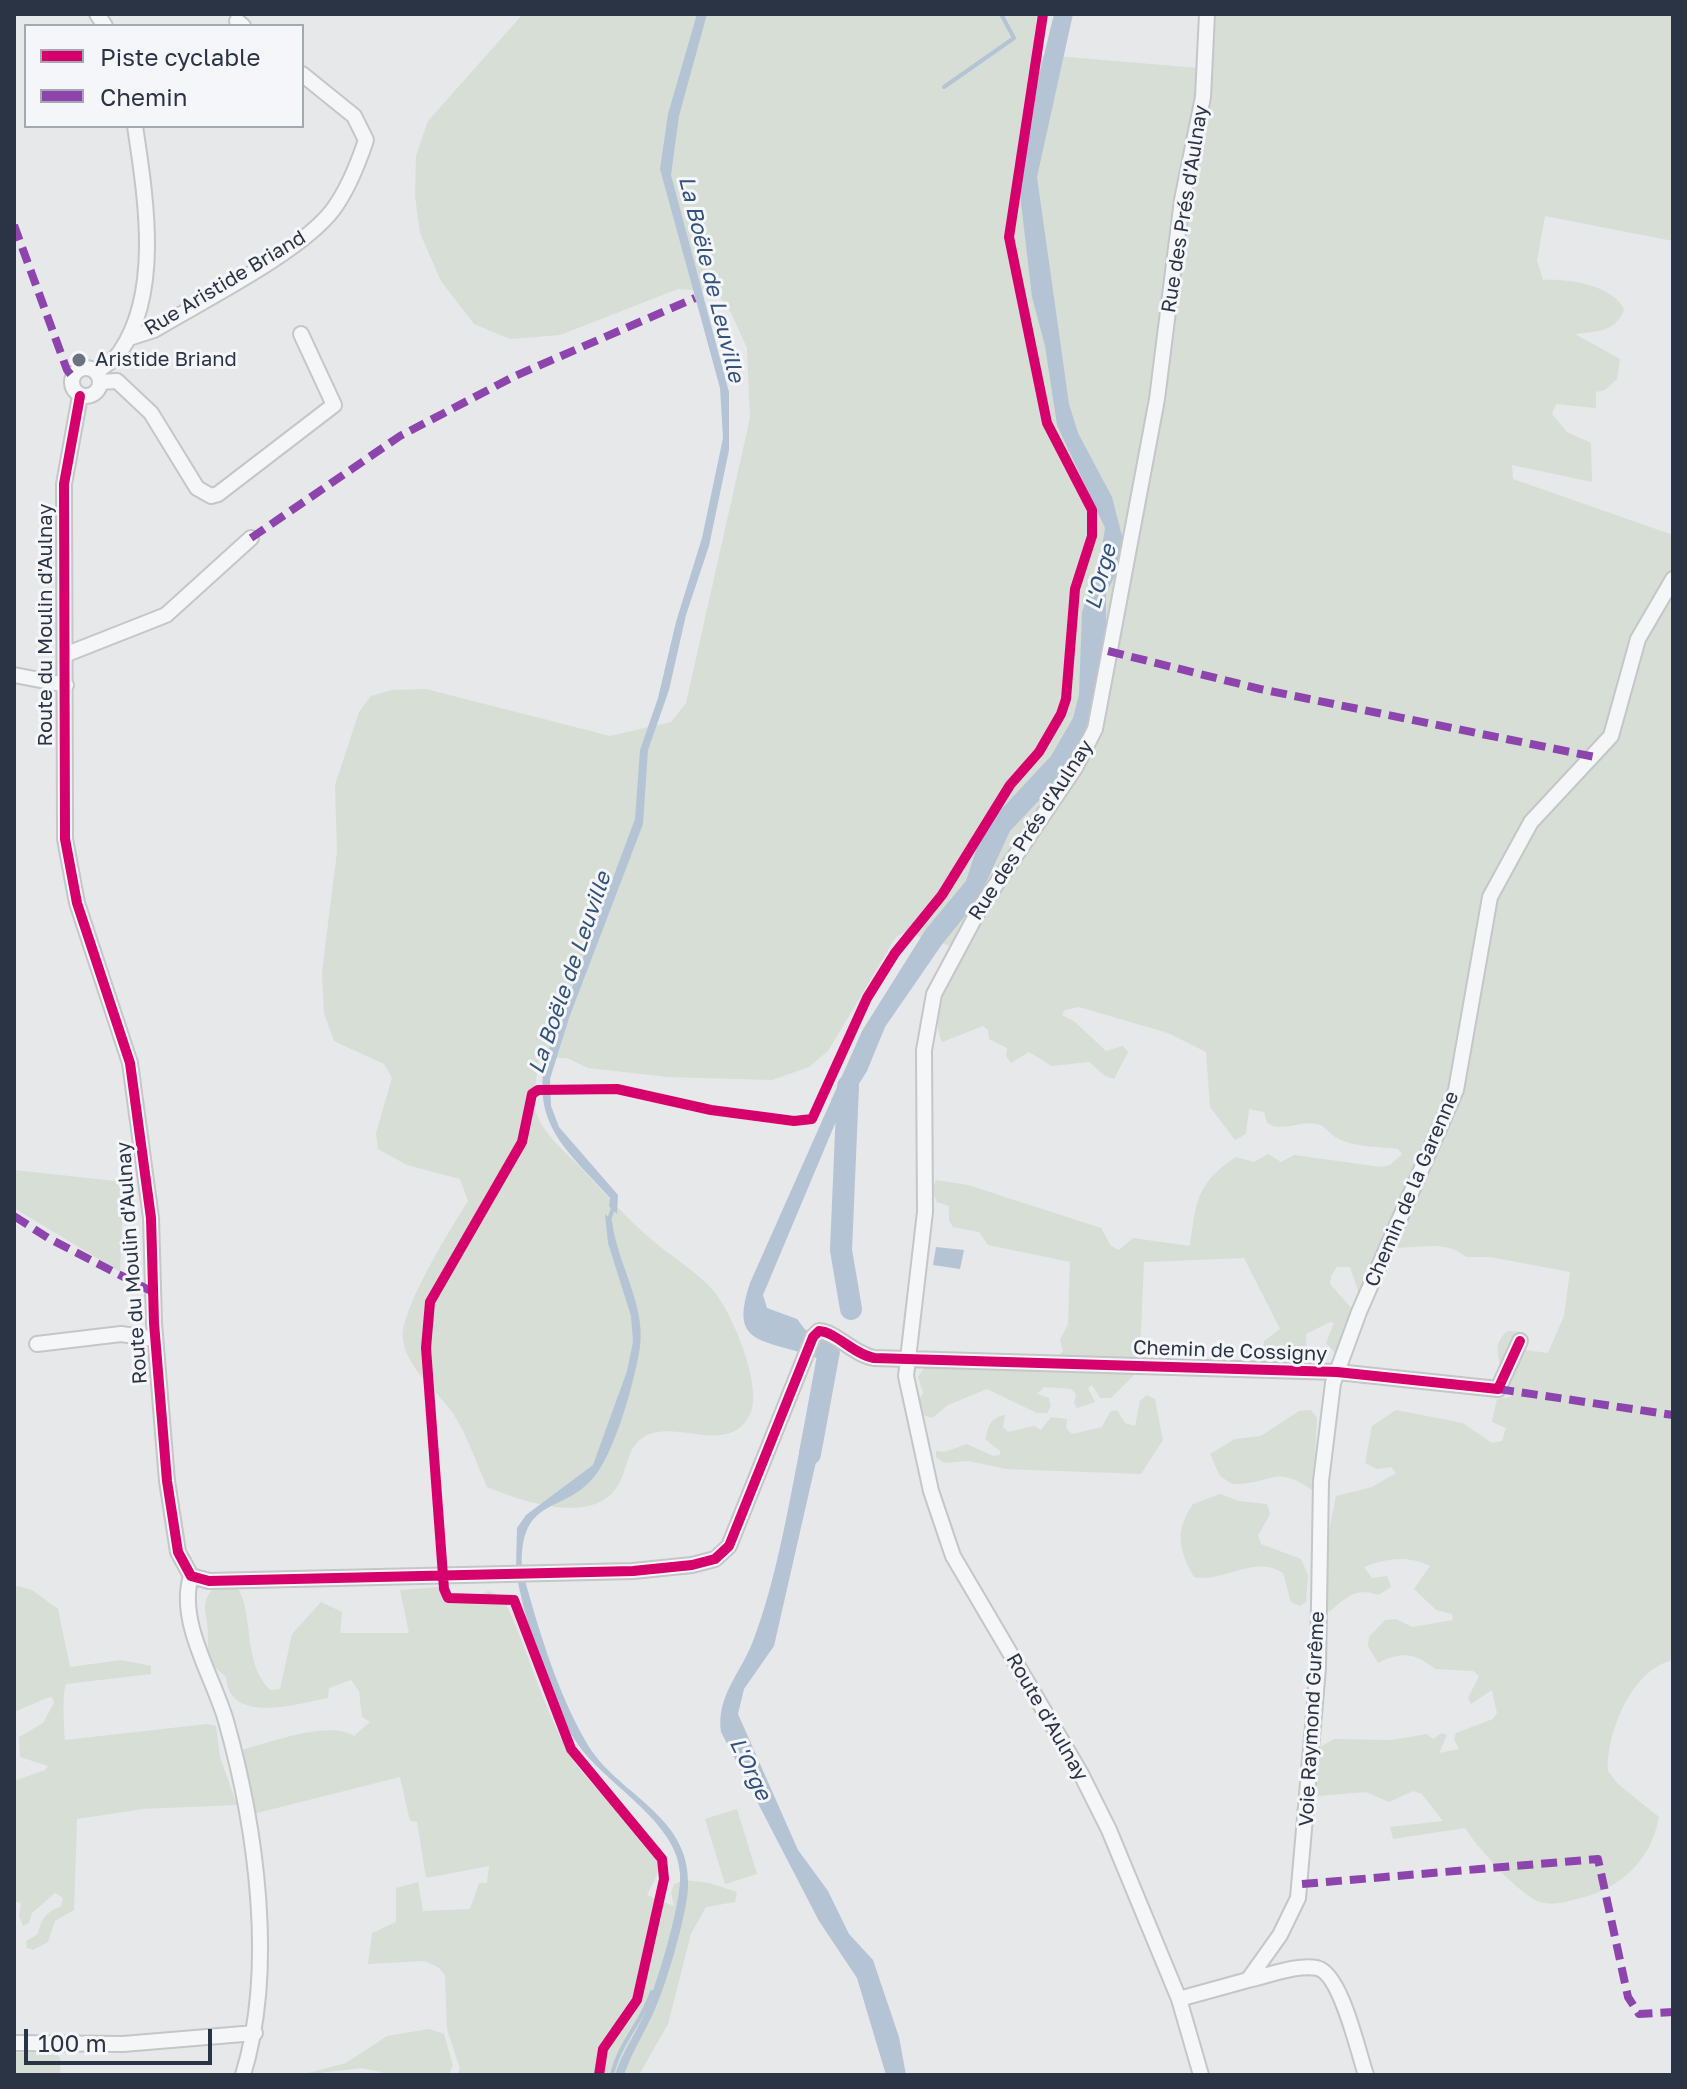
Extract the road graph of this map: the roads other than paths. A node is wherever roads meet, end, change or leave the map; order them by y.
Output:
1 (1207, 14) edge
2 (304, 76) edge
3 (135, 128) edge
4 (301, 334) dead end
5 (129, 338) junction
6 (98, 377) junction
7 (80, 396) junction
8 (251, 538) dead end
9 (1673, 579) edge
10 (67, 654) junction
11 (14, 675) edge
12 (66, 685) junction
13 (155, 1339) junction
14 (1520, 1341) dead end
15 (37, 1344) dead end
16 (907, 1358) junction
17 (1337, 1372) junction
18 (191, 1576) junction
19 (1248, 1980) junction
20 (1179, 1999) junction
21 (255, 2033) junction
22 (14, 2043) edge
23 (243, 2075) edge
24 (1201, 2075) edge
25 (1366, 2075) edge

1 - 16 street, Rue des Prés d'Aulnay
2 - 5 street, Rue Aristide Briand
3 - 5 street, Rue Aristide Briand
4 - 6 street
5 - 6 street, Rue Aristide Briand
6 - 7 street
6 - 7 street
7 - 10 street, Route du Moulin d'Aulnay
8 - 10 street
9 - 17 street, Chemin de la Garenne
10 - 12 street, Route du Moulin d'Aulnay
11 - 12 street
12 - 13 street, Route du Moulin d'Aulnay
13 - 15 street
13 - 18 street, Route du Moulin d'Aulnay
14 - 17 street, Chemin de Cossigny
16 - 17 street, Chemin de Cossigny
16 - 18 street, Chemin de Cossigny
16 - 20 street, Route d'Aulnay
17 - 19 street, Voie Raymond Gurême
18 - 21 street
19 - 20 street
19 - 25 street
20 - 24 street, Route d'Aulnay
21 - 22 street
21 - 23 street

